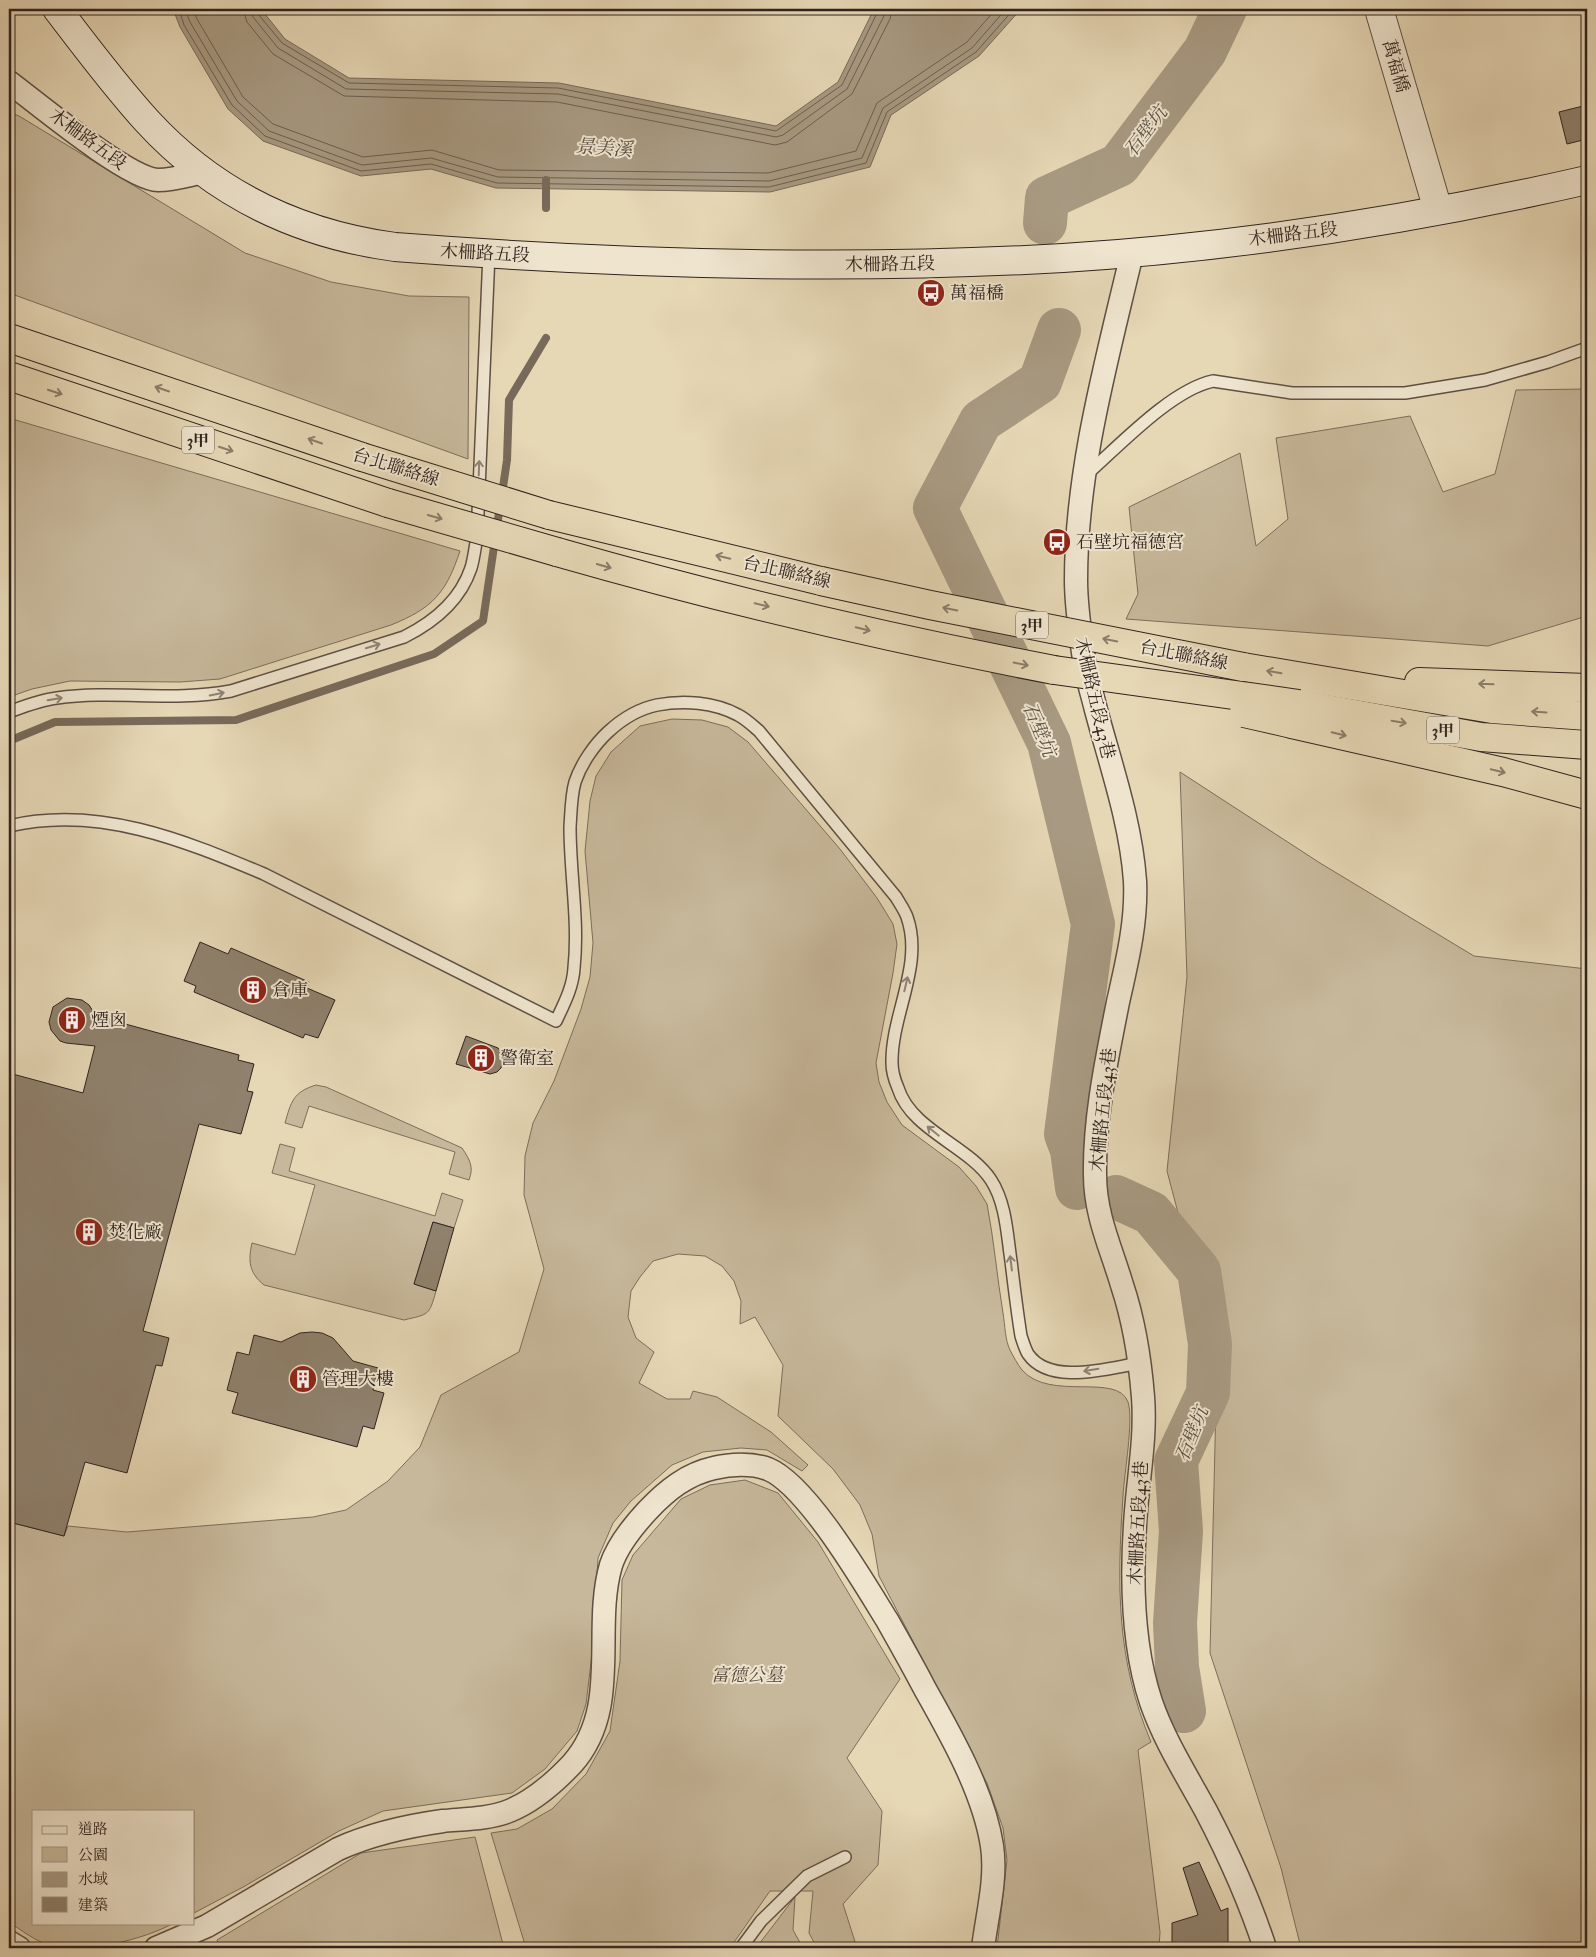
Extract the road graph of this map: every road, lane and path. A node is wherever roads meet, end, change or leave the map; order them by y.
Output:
1 (57, 9) edge
2 (1379, 9) edge
3 (9, 82) edge
4 (204, 172) junction
5 (1587, 180) edge
6 (1438, 210) junction
7 (489, 253) junction
8 (1132, 253) junction
9 (9, 338) edge
10 (1587, 348) edge
11 (9, 376) edge
12 (1084, 476) junction
13 (1304, 678) junction
14 (1587, 688) edge
15 (9, 712) edge
16 (1296, 714) junction
17 (1587, 716) edge
18 (1587, 746) edge
19 (1587, 795) edge
20 (9, 826) edge
21 (1140, 1363) junction
22 (845, 1857) dead end
23 (9, 1942) edge
24 (19, 1948) edge
25 (156, 1948) edge
26 (742, 1948) edge
27 (982, 1948) edge
28 (1265, 1948) edge

1 - 4 main road, 木柵路五段
2 - 6 main road, 萬福橋
3 - 4 street, 木柵路五段
4 - 7 main road, 木柵路五段
5 - 6 main road, 木柵路五段
6 - 8 main road, 木柵路五段
7 - 8 main road, 木柵路五段
15 -> 7 lane
8 - 12 street, 木柵路五段43巷
13 -> 9 highway, 台北聯絡線 / 3甲, bridge
10 - 12 lane
11 -> 16 highway, 台北聯絡線 / 3甲, bridge
12 - 21 street, 木柵路五段43巷
14 -> 13 highway
17 -> 13 highway, 台北聯絡線 / 3甲
16 -> 18 highway, 台北聯絡線 / 3甲
16 -> 19 highway
21 -> 20 lane
21 - 28 street, 木柵路五段43巷
22 - 26 lane
23 - 24 street
25 - 27 street

